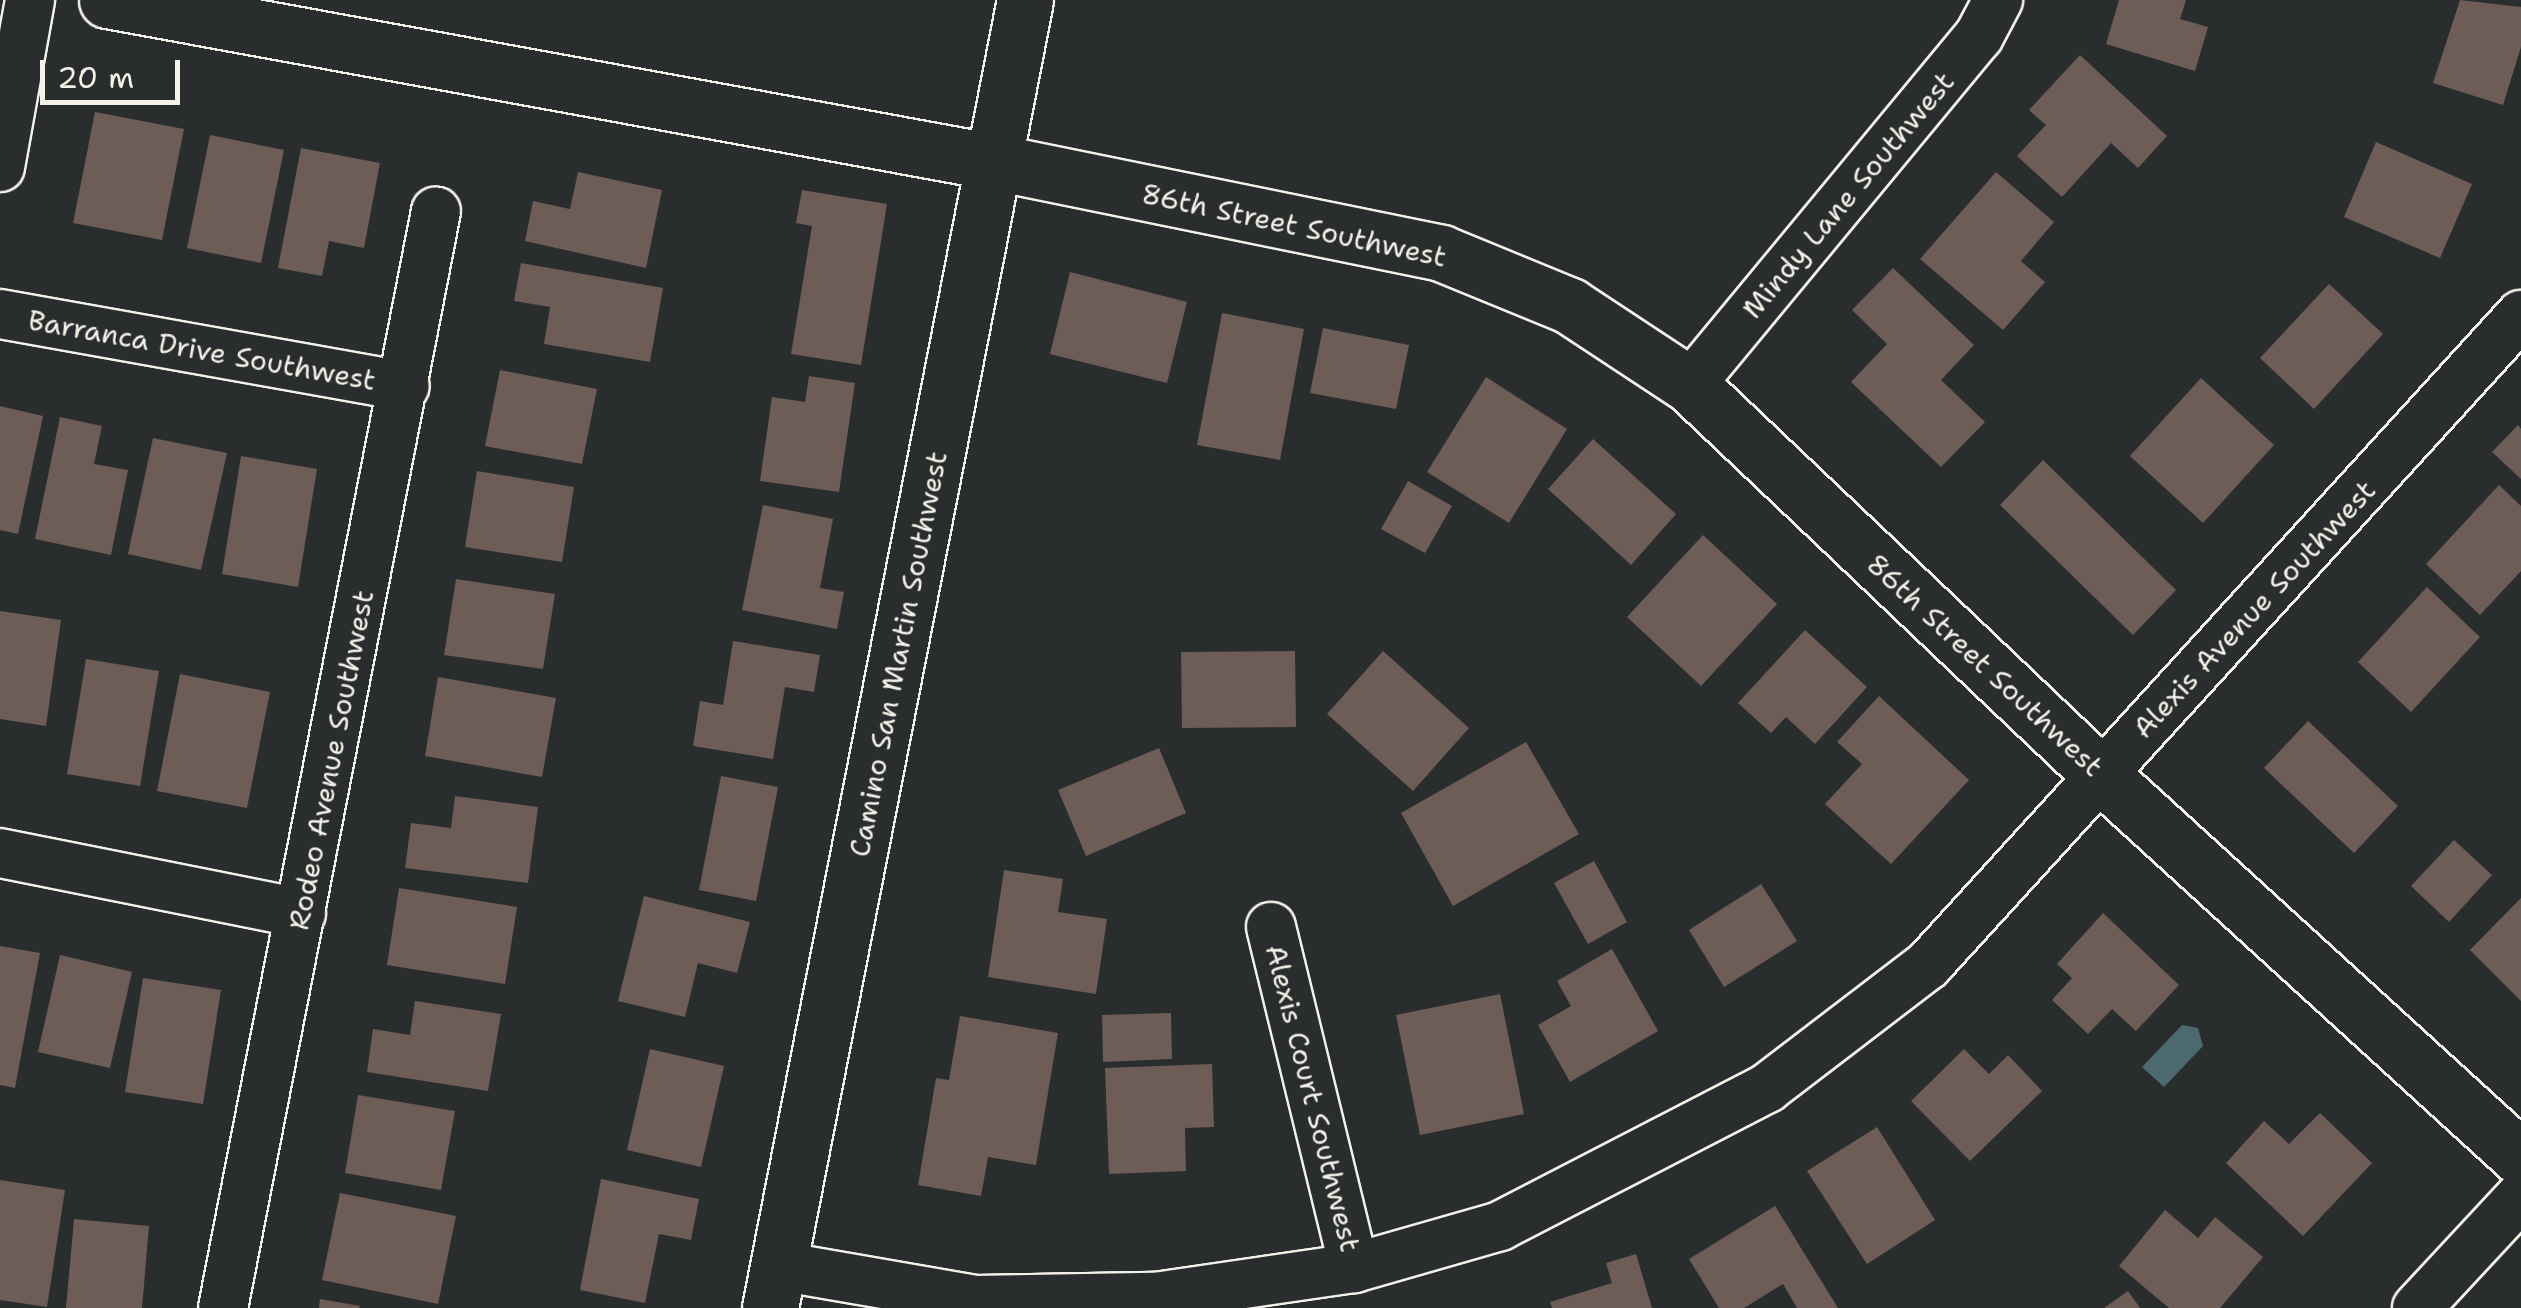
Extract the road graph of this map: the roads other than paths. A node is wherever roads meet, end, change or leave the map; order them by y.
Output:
1 (30, 0) edge
2 (107, 0) edge
3 (1025, 0) edge
4 (1998, 0) edge
5 (994, 162) junction
6 (0, 167) edge
7 (436, 211) dead end
8 (0, 314) edge
9 (2521, 314) edge
10 (1690, 385) junction
11 (405, 386) junction
12 (2100, 774) junction
13 (0, 853) edge
14 (301, 913) junction
15 (1271, 927) dead end
16 (2521, 1158) edge
17 (2521, 1196) edge
18 (1354, 1268) junction
19 (774, 1287) edge
20 (223, 1308) edge
21 (2417, 1308) edge

1 - 6 street
2 - 5 street, 86th Street Southwest
3 - 5 street, Camino San Martin Southwest
4 - 10 street, Mindy Lane Southwest
5 - 10 street, 86th Street Southwest
5 - 19 street, Camino San Martin Southwest
7 - 11 street, Rodeo Avenue Southwest
8 - 11 street, Barranca Drive Southwest
9 - 12 street, Alexis Avenue Southwest
10 - 12 street, 86th Street Southwest
11 - 14 street, Rodeo Avenue Southwest
12 - 16 street, 86th Street Southwest
12 - 18 street, Alexis Avenue Southwest
13 - 14 street
14 - 20 street, Rodeo Avenue Southwest
15 - 18 street, Alexis Court Southwest
17 - 21 street
18 - 19 street, Alexis Avenue Southwest

